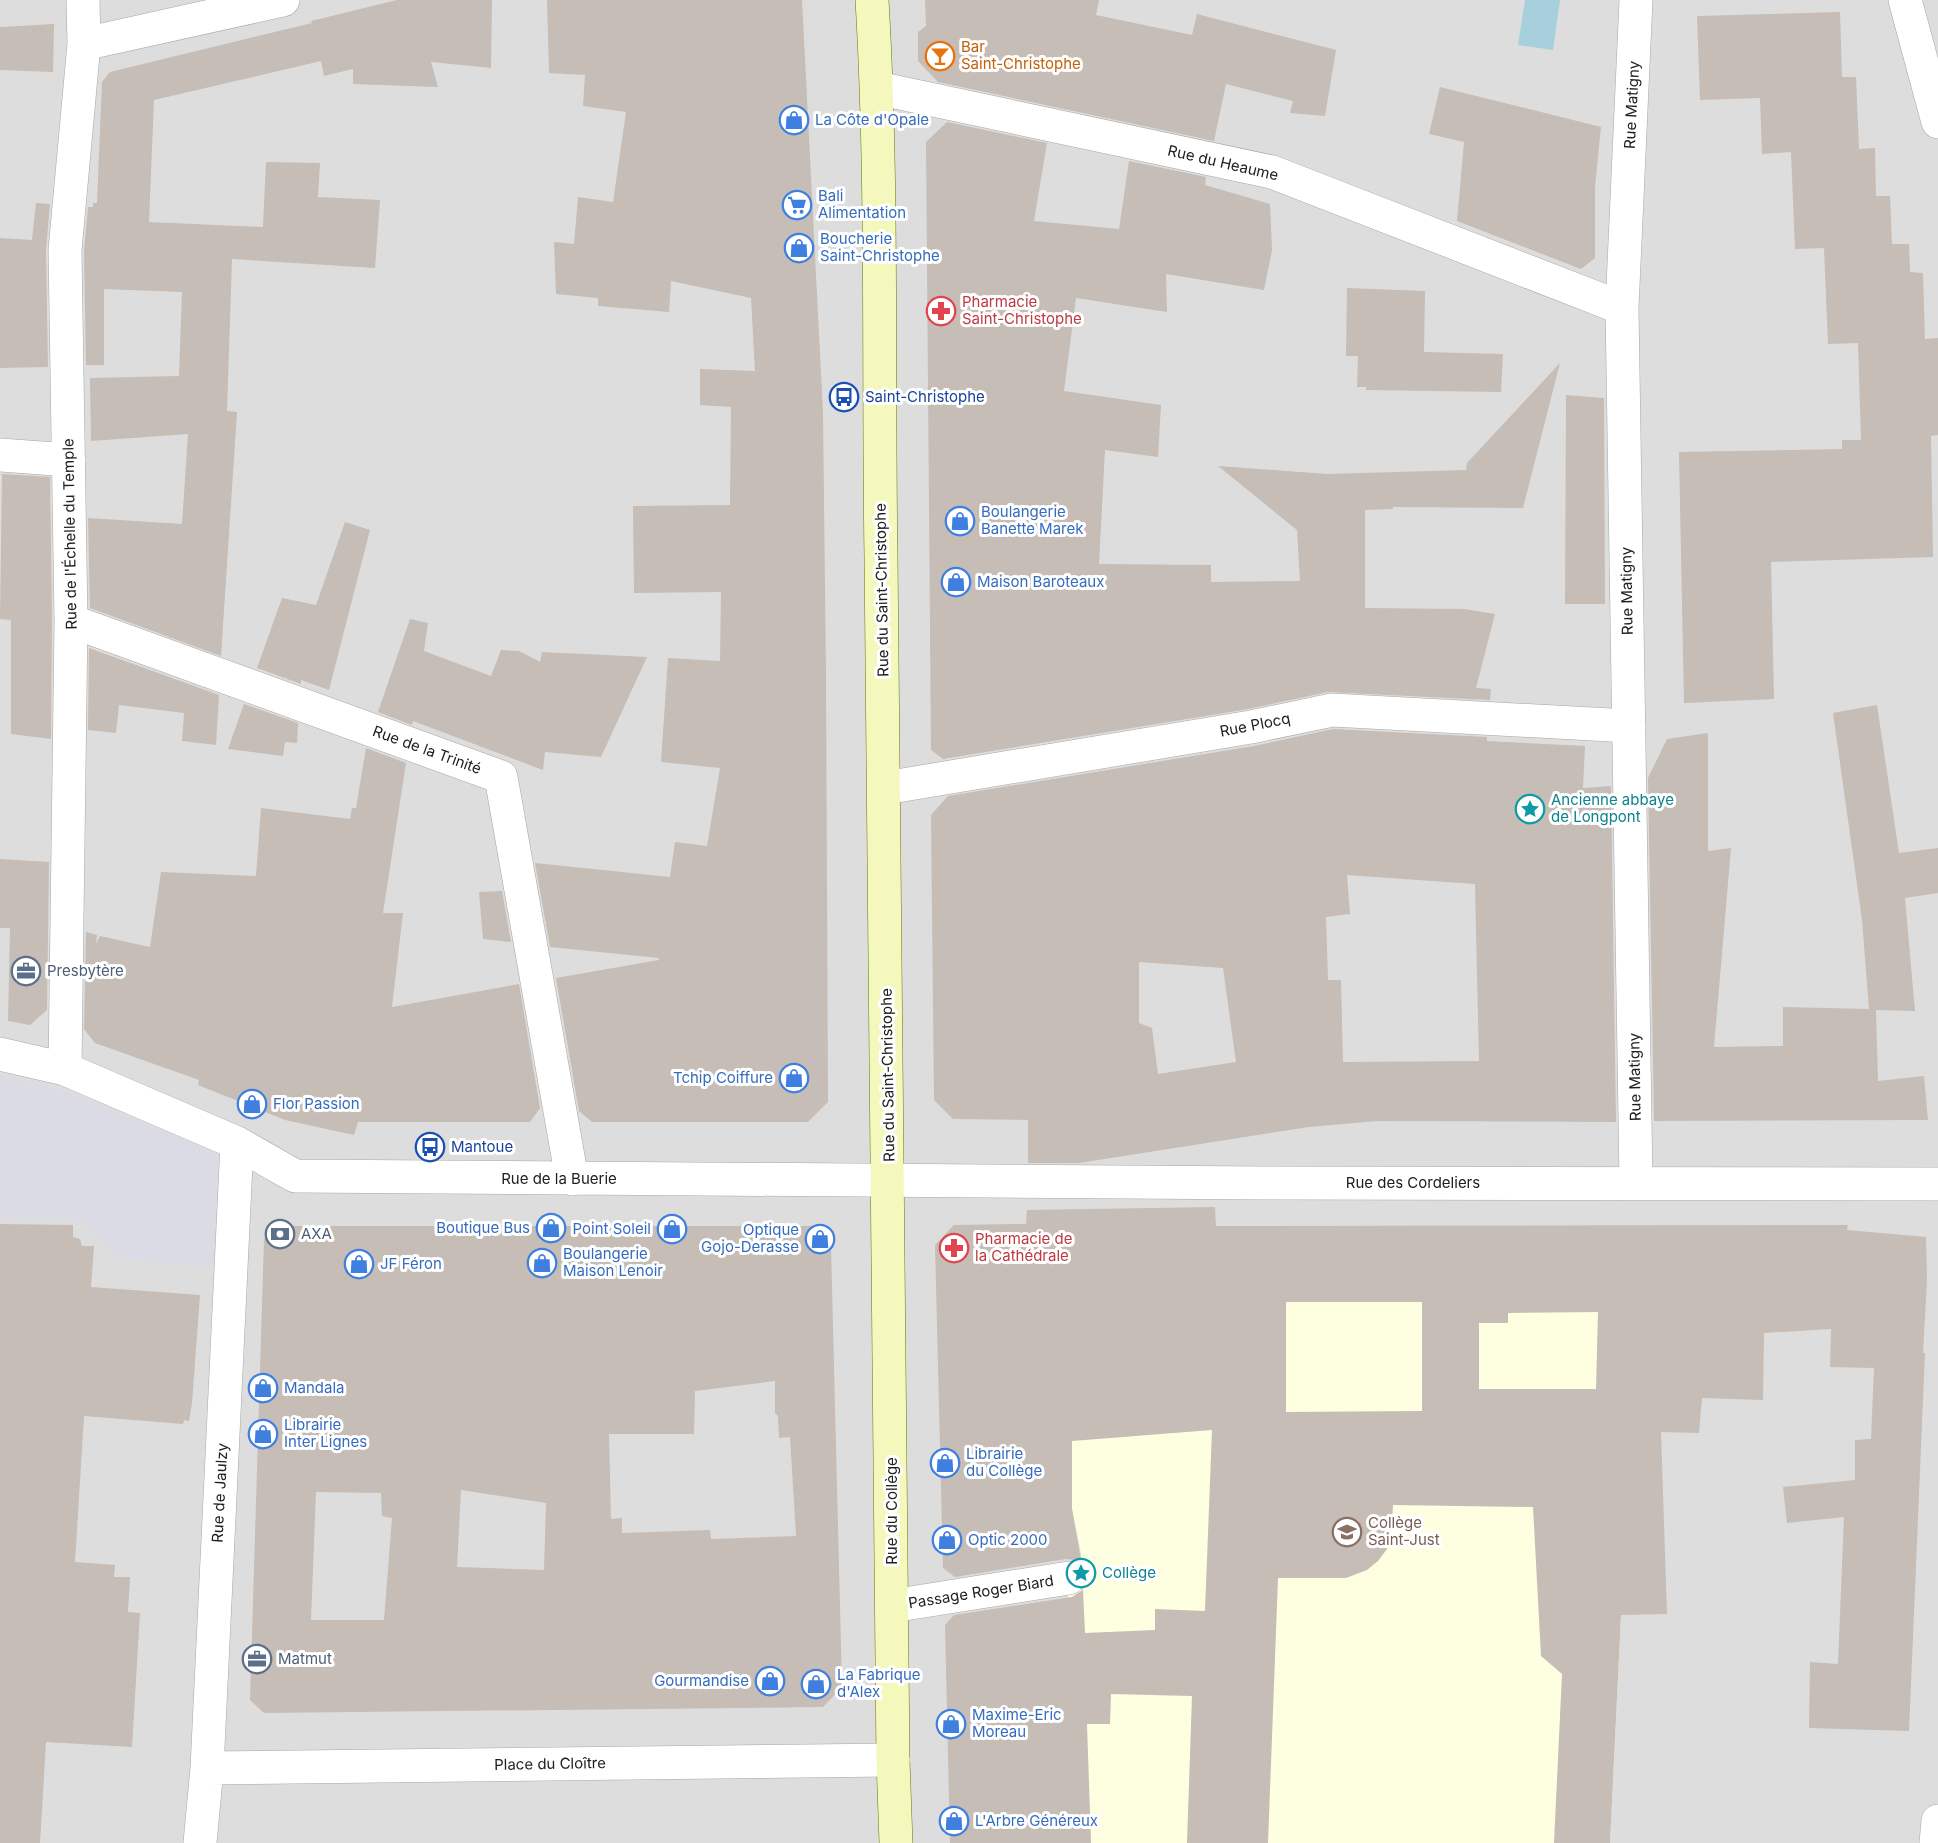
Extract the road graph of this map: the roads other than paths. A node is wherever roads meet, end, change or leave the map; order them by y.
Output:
1 (83, 0) edge
2 (283, 0) edge
3 (872, 0) edge
4 (1636, 0) edge
5 (1905, 0) edge
6 (84, 45) junction
7 (877, 88) junction
8 (1938, 122) edge
9 (1622, 308) junction
10 (0, 455) edge
11 (69, 460) junction
12 (71, 621) junction
13 (1629, 726) junction
14 (885, 788) junction
15 (0, 1054) edge
16 (65, 1069) junction
17 (237, 1143) junction
18 (572, 1179) junction
19 (889, 1179) junction
20 (1636, 1182) junction
21 (1938, 1184) edge
22 (1069, 1578) dead end
23 (892, 1606) junction
24 (893, 1760) junction
25 (207, 1768) junction
26 (1938, 1821) edge
27 (200, 1843) edge
28 (896, 1843) edge
29 (1936, 1843) edge

1 - 6 street, Rue de l'Échelle du Temple
2 - 6 street
3 - 7 main road, Rue du Saint-Christophe
4 - 9 street, Rue Matigny
5 - 8 street
6 - 11 street, Rue de l'Échelle du Temple
7 - 9 street, Rue du Heaume
7 - 14 main road, Rue du Saint-Christophe
9 - 13 street, Rue Matigny
10 - 11 street
11 - 12 street, Rue de l'Échelle du Temple
12 - 16 street, Rue de l'Échelle du Temple
12 - 18 street, Rue de la Trinité
13 - 14 street, Rue Plocq
13 - 20 street, Rue Matigny
14 - 19 main road, Rue du Saint-Christophe
15 - 16 street, Rue de la Buerie
16 - 17 street, Rue de la Buerie
17 - 18 street, Rue de la Buerie
17 - 25 street, Rue de Jaulzy
18 - 19 street, Rue de la Buerie
19 - 20 street, Rue des Cordeliers
19 - 23 main road, Rue du Collège
20 - 21 street, Rue des Cordeliers
22 - 23 street, Passage Roger Biard
23 - 24 main road, Rue du Collège
24 - 25 street, Place du Cloître
24 - 28 main road, Rue du Collège
25 - 27 street, Rue de Jaulzy
26 - 29 street

